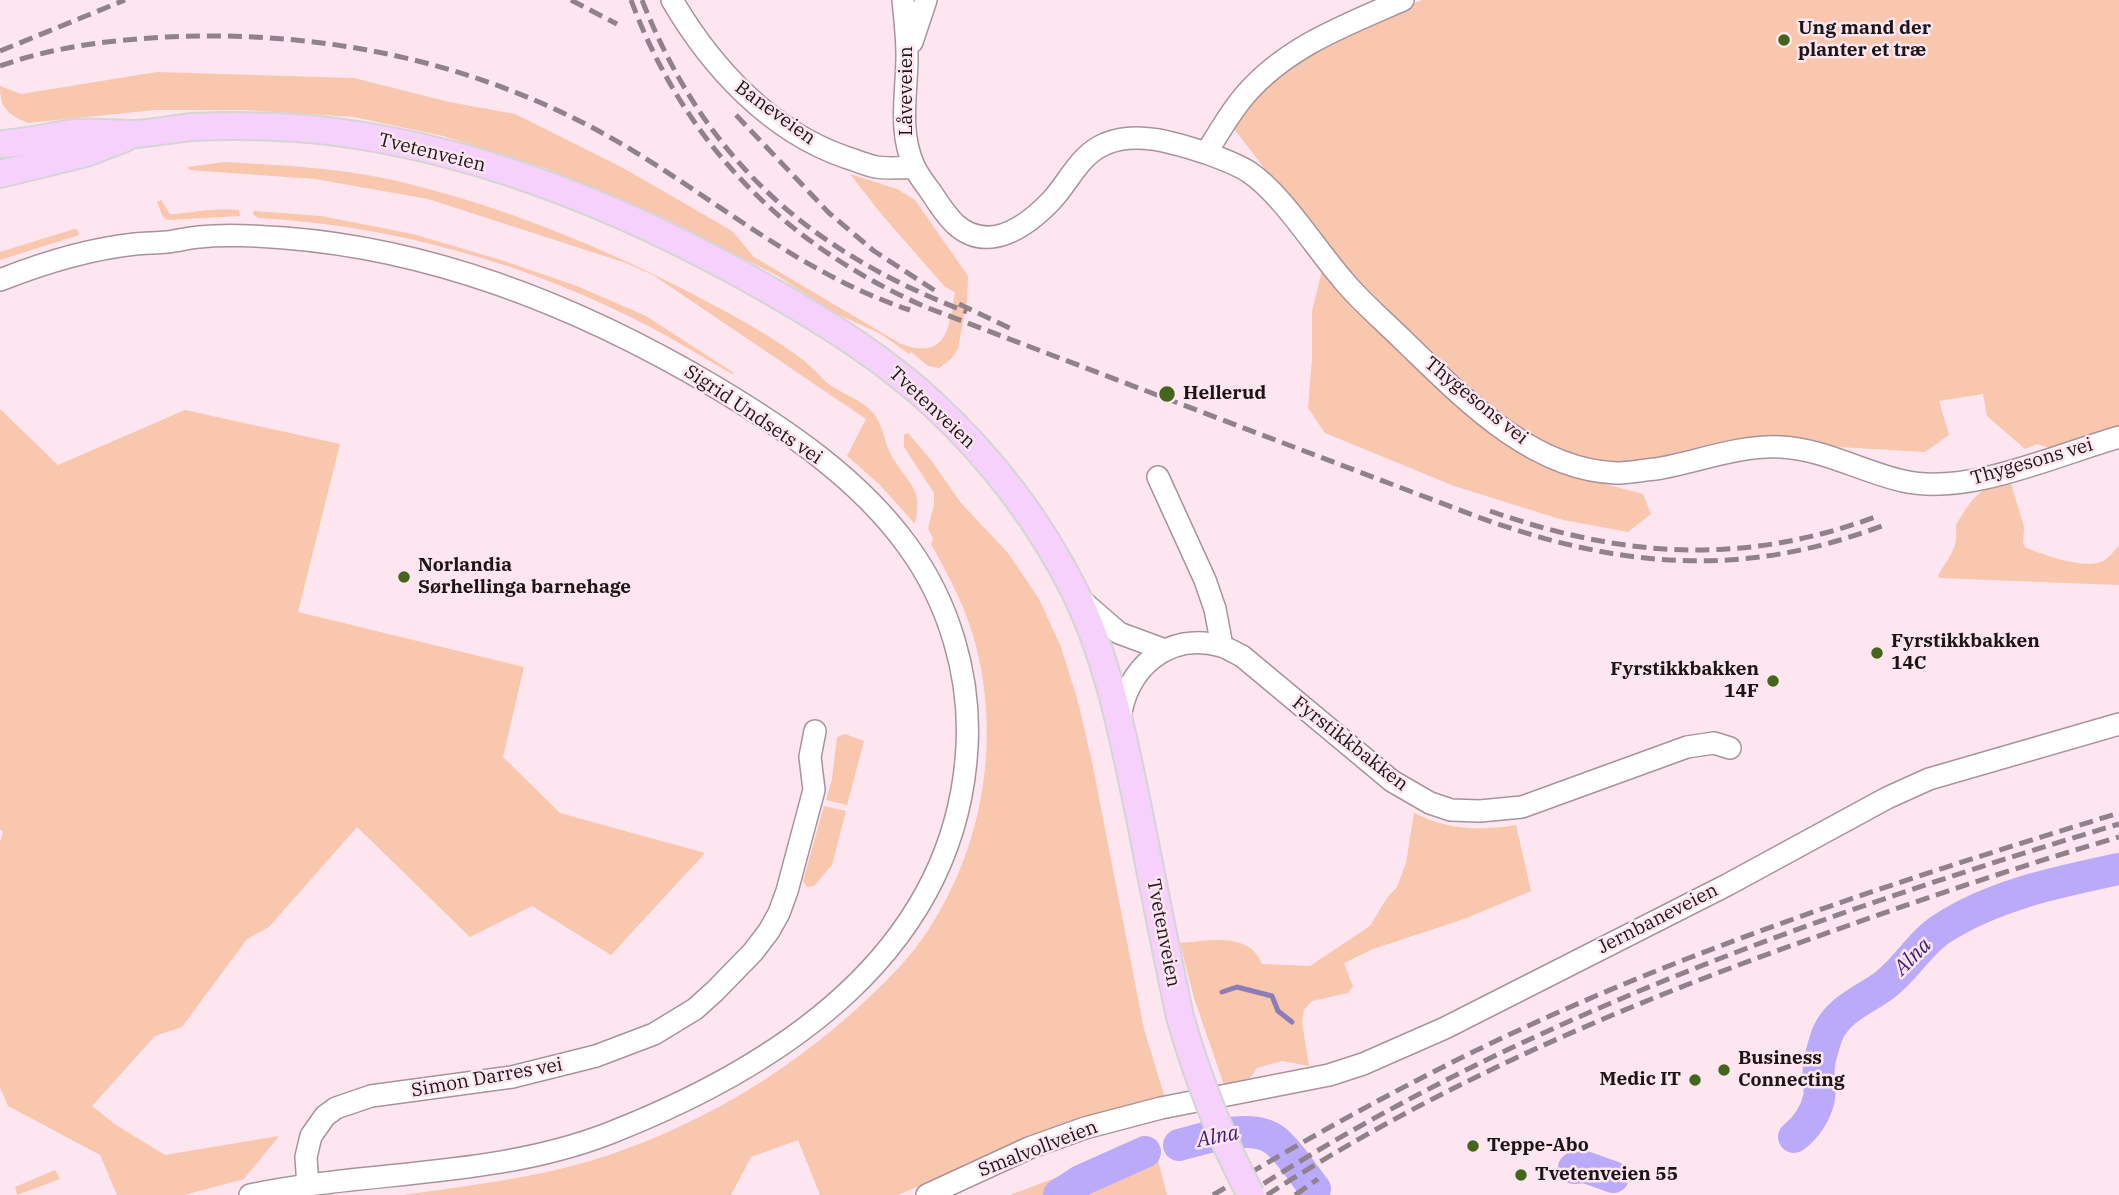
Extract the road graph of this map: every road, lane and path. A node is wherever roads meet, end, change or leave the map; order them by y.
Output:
1 (672, 0) edge
2 (903, 0) edge
3 (926, 0) edge
4 (1403, 0) edge
5 (907, 57) junction
6 (136, 134) junction
7 (0, 144) edge
8 (0, 151) edge
9 (1206, 153) junction
10 (0, 162) edge
11 (914, 168) junction
12 (0, 174) edge
13 (981, 237) joint
14 (0, 280) edge
15 (2119, 437) edge
16 (1158, 477) dead end
17 (1076, 595) junction
18 (1223, 646) junction
19 (1165, 650) junction
20 (1120, 722) junction
21 (2119, 724) edge
22 (815, 732) dead end
23 (1730, 748) dead end
24 (1194, 1102) joint
25 (308, 1187) junction
26 (250, 1195) edge
27 (927, 1195) edge
28 (1251, 1195) edge

1 - 11 street, Baneveien
2 - 5 street, Låveveien
3 - 5 street
4 - 9 street
5 - 11 street, Låveveien
6 - 7 main road, Tvetenveien
6 - 12 main road, Tvetenveien
6 - 17 main road, Tvetenveien
8 - 10 street
9 - 13 street, Thygesons vei
9 - 15 street, Thygesons vei
11 - 13 street, Låveveien
14 - 25 street, Sigrid Undsets vei
16 - 18 street
17 - 19 street, Fyrstikkbakken
17 - 20 main road, Tvetenveien
18 - 19 street, Fyrstikkbakken
18 - 23 street, Fyrstikkbakken
19 - 20 street, Fyrstikkbakken
20 - 28 main road, Tvetenveien, bridge
21 - 24 street, Jernbaneveien
22 - 25 street, Simon Darres vei
24 - 27 street, Smalvollveien
25 - 26 street, Sigrid Undsets vei

